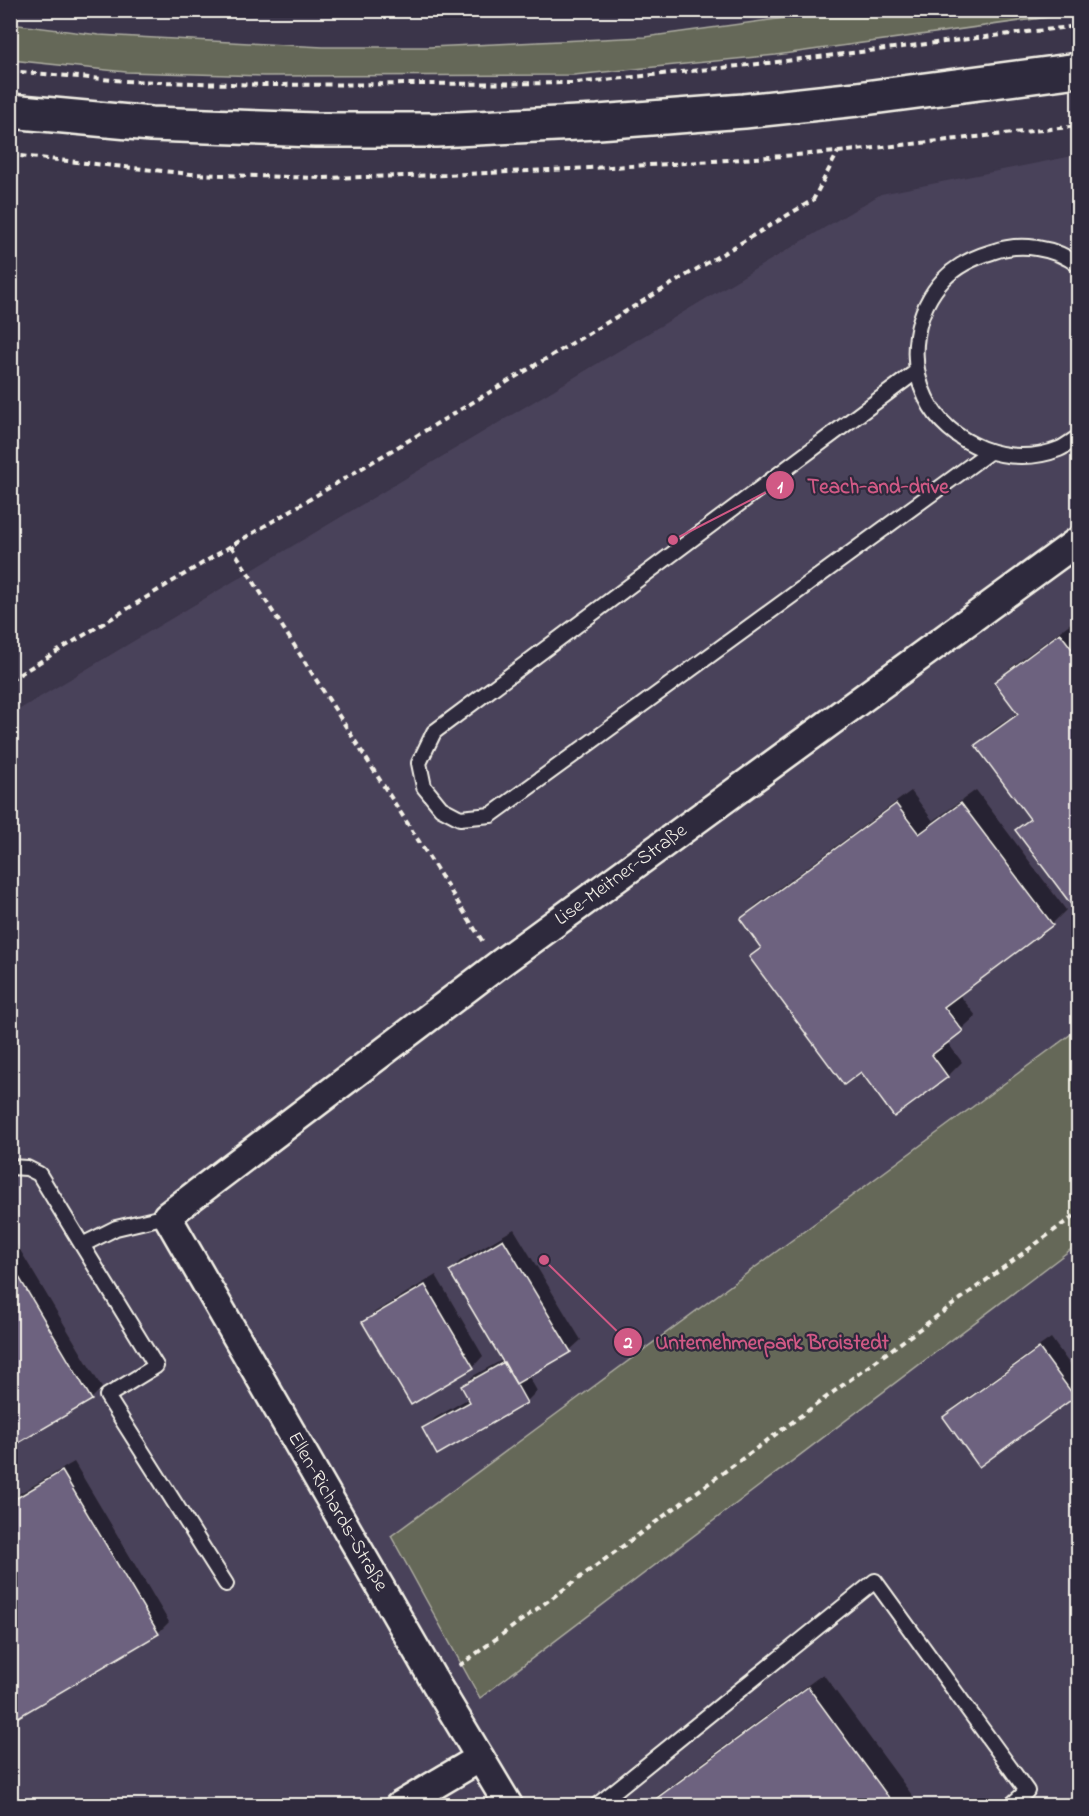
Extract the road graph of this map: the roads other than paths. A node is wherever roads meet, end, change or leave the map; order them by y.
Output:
1 (1078, 70) edge
2 (10, 111) edge
3 (1078, 265) edge
4 (917, 371) junction
5 (1078, 437) edge
6 (989, 452) junction
7 (1078, 541) edge
8 (10, 1167) edge
9 (167, 1216) junction
10 (82, 1245) junction
11 (226, 1584) dead end
12 (480, 1758) junction
13 (399, 1806) edge
14 (509, 1806) edge
15 (596, 1806) edge
16 (1010, 1806) edge

1 - 2 main road
3 - 4 lane
4 - 6 lane
4 - 6 lane
5 - 6 lane
7 - 9 street, Lise-Meitner-Straße
8 - 10 lane
9 - 10 lane
9 - 12 street, Ellen-Richards-Straße
10 - 11 lane
12 - 13 street
12 - 14 street, Ellen-Richards-Straße
15 - 16 lane

